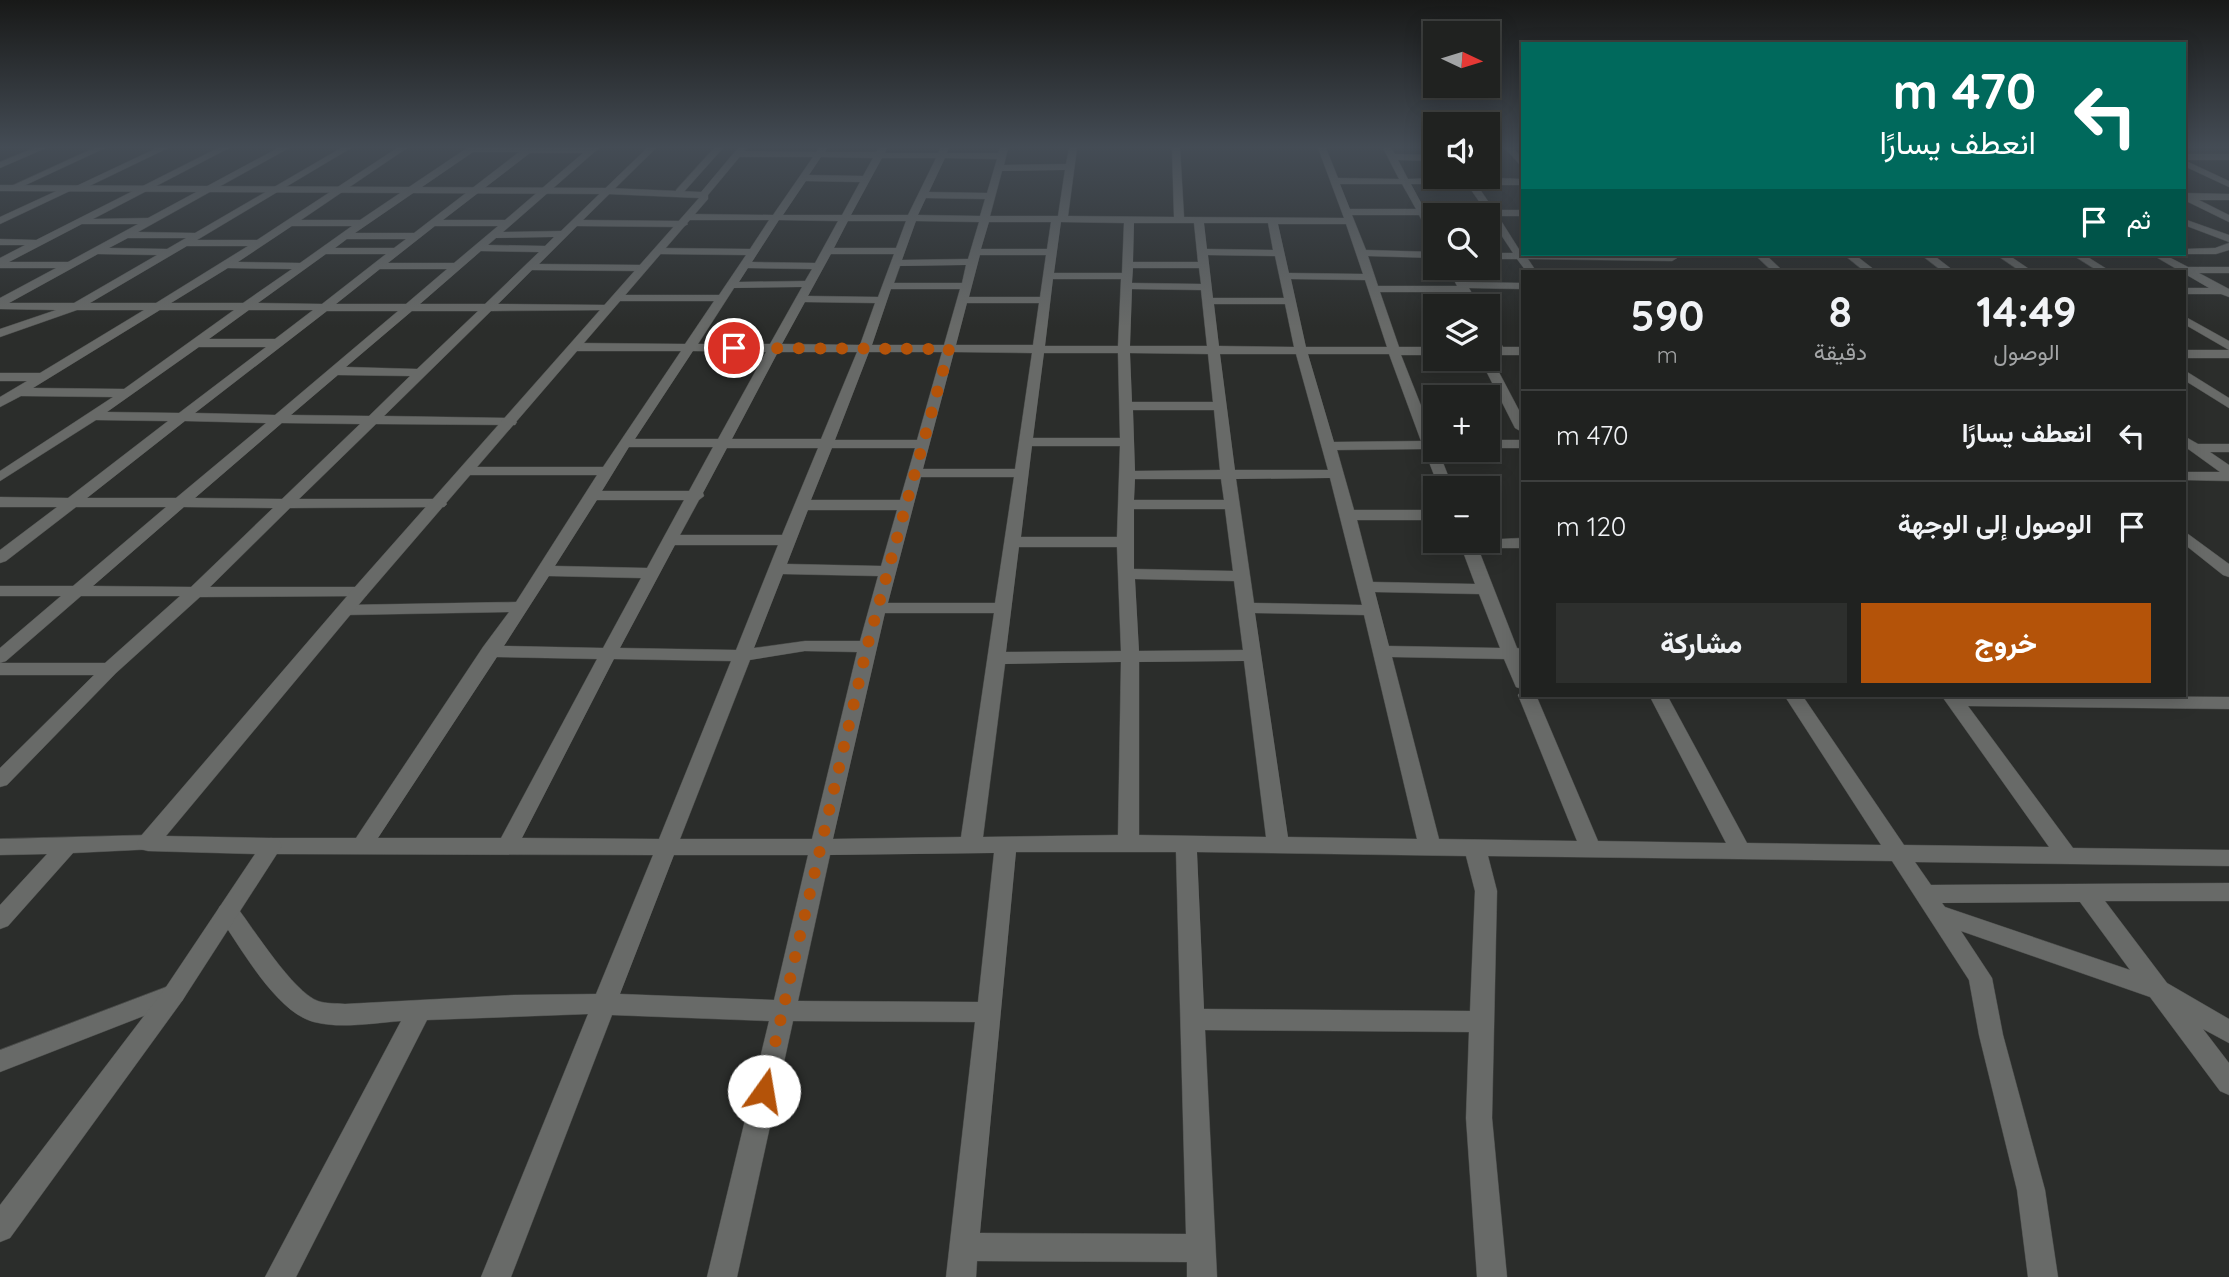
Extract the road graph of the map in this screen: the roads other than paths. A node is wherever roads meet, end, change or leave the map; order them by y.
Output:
1 (30, 208) edge
2 (108, 208) edge
3 (176, 208) edge
4 (245, 208) edge
5 (316, 208) edge
6 (386, 208) edge
7 (453, 208) edge
8 (524, 208) edge
9 (590, 208) edge
10 (698, 208) edge
11 (784, 208) edge
12 (850, 208) edge
13 (917, 208) edge
14 (986, 208) edge
15 (1061, 208) edge
16 (1179, 208) edge
17 (1343, 208) edge
18 (1419, 208) edge
19 (2207, 208) edge
20 (2213, 211) junction
21 (1421, 212) junction
22 (2186, 212) edge
23 (1500, 213) edge
24 (1521, 213) edge
25 (2186, 213) edge
26 (1423, 215) edge
27 (778, 217) junction
28 (845, 217) junction
29 (1347, 217) junction
30 (912, 218) junction
31 (984, 218) junction
32 (1059, 219) junction
33 (1129, 220) junction
34 (1180, 220) junction
35 (1199, 220) junction
36 (2197, 220) junction
37 (0, 221) edge
38 (150, 221) junction
39 (686, 221) junction
40 (1272, 221) junction
41 (2186, 221) edge
42 (2186, 221) edge
43 (80, 222) junction
44 (292, 223) junction
45 (364, 223) junction
46 (434, 223) junction
47 (505, 223) junction
48 (1500, 224) edge
49 (568, 228) junction
50 (2225, 230) edge
51 (127, 235) junction
52 (196, 235) junction
53 (493, 235) junction
54 (345, 236) junction
55 (417, 236) junction
56 (38, 242) junction
57 (0, 243) edge
58 (182, 243) junction
59 (260, 243) junction
60 (2186, 244) edge
61 (2229, 246) edge
62 (477, 248) junction
63 (547, 248) junction
64 (96, 251) junction
65 (324, 251) junction
66 (398, 251) junction
67 (658, 251) junction
68 (755, 251) junction
69 (826, 251) junction
70 (2202, 251) junction
71 (166, 252) junction
72 (1052, 252) junction
73 (1279, 253) junction
74 (1362, 253) junction
75 (2186, 253) edge
76 (1423, 255) edge
77 (1521, 255) joint
78 (2186, 255) edge
79 (1500, 256) edge
80 (1596, 256) edge
81 (1670, 256) edge
82 (1761, 256) edge
83 (1851, 256) edge
84 (1928, 256) edge
85 (2003, 256) edge
86 (2079, 256) edge
87 (2161, 256) edge
88 (897, 257) junction
89 (973, 257) junction
90 (1202, 259) junction
91 (0, 263) edge
92 (71, 265) junction
93 (226, 265) junction
94 (746, 265) junction
95 (303, 266) junction
96 (379, 266) junction
97 (456, 266) junction
98 (817, 266) junction
99 (529, 267) junction
100 (643, 268) junction
101 (1607, 270) edge
102 (1680, 270) edge
103 (1777, 270) edge
104 (1870, 270) edge
105 (1948, 270) edge
106 (2025, 270) edge
107 (2103, 270) edge
108 (2187, 270) junction
109 (2212, 270) junction
110 (2229, 271) edge
111 (1048, 276) junction
112 (1128, 276) junction
113 (1284, 276) junction
114 (1459, 280) edge
115 (1371, 283) junction
116 (807, 284) junction
117 (1521, 286) edge
118 (1463, 287) junction
119 (726, 291) junction
120 (2186, 291) edge
121 (2227, 292) edge
122 (884, 293) junction
123 (964, 293) junction
124 (1206, 294) junction
125 (1467, 294) edge
126 (617, 298) junction
127 (801, 299) junction
128 (1044, 300) junction
129 (1289, 301) junction
130 (0, 304) edge
131 (162, 305) junction
132 (247, 305) junction
133 (328, 305) junction
134 (77, 306) junction
135 (409, 306) junction
136 (492, 306) junction
137 (608, 309) junction
138 (2186, 320) edge
139 (0, 333) edge
140 (195, 342) junction
141 (278, 343) junction
142 (2229, 346) edge
143 (577, 347) junction
144 (691, 348) junction
145 (776, 349) junction
146 (864, 349) junction
147 (949, 349) junction
148 (1039, 349) junction
149 (1124, 350) junction
150 (1214, 350) junction
151 (1301, 350) junction
152 (1395, 351) junction
153 (1423, 351) edge
154 (1500, 351) edge
155 (1521, 351) edge
156 (2186, 354) edge
157 (2229, 354) edge
158 (335, 370) junction
159 (1492, 371) edge
160 (423, 373) junction
161 (2186, 375) edge
162 (0, 377) edge
163 (41, 377) junction
164 (17, 392) junction
165 (126, 393) junction
166 (0, 403) edge
167 (2229, 404) edge
168 (1126, 406) junction
169 (1221, 406) junction
170 (90, 416) junction
171 (180, 419) junction
172 (279, 419) junction
173 (373, 420) junction
174 (510, 422) junction
175 (1423, 422) edge
176 (1521, 426) edge
177 (725, 441) junction
178 (826, 441) junction
179 (1026, 442) junction
180 (1127, 442) junction
181 (625, 443) junction
182 (922, 444) junction
183 (1500, 444) edge
184 (1521, 444) edge
185 (2190, 444) edge
186 (1423, 445) edge
187 (1328, 446) junction
188 (2229, 448) edge
189 (468, 471) junction
190 (607, 471) junction
191 (915, 472) junction
192 (1022, 473) junction
193 (1228, 474) junction
194 (1336, 474) junction
195 (2229, 474) edge
196 (1128, 475) junction
197 (2186, 476) edge
198 (0, 477) edge
199 (591, 495) junction
200 (696, 496) junction
201 (0, 502) edge
202 (178, 502) junction
203 (69, 503) junction
204 (286, 503) junction
205 (1233, 503) junction
206 (439, 504) junction
207 (802, 505) junction
208 (905, 505) junction
209 (1128, 505) junction
210 (1423, 515) edge
211 (1348, 516) junction
212 (2186, 538) edge
213 (673, 540) junction
214 (787, 541) junction
215 (1015, 542) junction
216 (1125, 542) junction
217 (1500, 542) edge
218 (1521, 542) edge
219 (1472, 553) edge
220 (0, 558) edge
221 (777, 569) junction
222 (544, 571) junction
223 (888, 571) junction
224 (2229, 572) edge
225 (653, 573) junction
226 (1127, 574) junction
227 (1242, 576) junction
228 (1367, 587) junction
229 (1485, 589) junction
230 (0, 591) edge
231 (75, 592) junction
232 (360, 592) junction
233 (193, 594) junction
234 (521, 607) junction
235 (879, 608) junction
236 (1005, 608) junction
237 (1245, 608) junction
238 (345, 610) junction
239 (1372, 610) junction
240 (867, 647) junction
241 (489, 650) junction
242 (1382, 651) junction
243 (609, 652) junction
244 (1517, 654) edge
245 (1253, 655) junction
246 (740, 656) junction
247 (0, 657) edge
248 (1130, 657) junction
249 (999, 658) junction
250 (0, 669) edge
251 (110, 669) junction
252 (1521, 677) edge
253 (1528, 697) edge
254 (1659, 697) edge
255 (1794, 697) edge
256 (1952, 698) edge
257 (2229, 703) edge
258 (0, 780) edge
259 (1128, 843) junction
260 (68, 844) junction
261 (148, 844) junction
262 (971, 844) junction
263 (1006, 844) junction
264 (1185, 844) junction
265 (1278, 845) junction
266 (271, 846) junction
267 (362, 846) junction
268 (0, 847) edge
269 (507, 847) junction
270 (667, 847) junction
271 (822, 847) junction
272 (1430, 847) junction
273 (1475, 848) junction
274 (1591, 850) junction
275 (1740, 850) junction
276 (1897, 855) junction
277 (2067, 856) junction
278 (2229, 858) edge
279 (2084, 891) junction
280 (2229, 892) edge
281 (1930, 904) junction
282 (228, 912) junction
283 (0, 920) edge
284 (2157, 989) junction
285 (174, 994) junction
286 (606, 1004) junction
287 (420, 1009) junction
288 (782, 1011) junction
289 (990, 1012) junction
290 (1192, 1019) junction
291 (1483, 1022) junction
292 (2229, 1032) edge
293 (0, 1061) edge
294 (2229, 1083) edge
295 (0, 1228) edge
296 (964, 1247) junction
297 (1201, 1248) junction
298 (280, 1277) edge
299 (496, 1277) edge
300 (722, 1277) edge
301 (961, 1277) edge
302 (1202, 1277) edge
303 (1492, 1277) edge
304 (2043, 1277) edge

1 - 37 street
2 - 43 street
3 - 38 street
4 - 52 street
5 - 44 street
6 - 45 street
7 - 46 street
8 - 47 street
9 - 49 street
10 - 39 street
11 - 27 street
12 - 28 street
13 - 30 street
14 - 31 street
15 - 32 street
16 - 34 street
17 - 29 street
18 - 21 street
19 - 20 street
20 - 22 street
20 - 50 street
21 - 26 street
21 - 29 street
23 - 24 street
25 - 36 street
27 - 28 street
27 - 39 street
27 - 68 street
28 - 30 street
28 - 69 street
29 - 40 street
29 - 74 street
30 - 31 street
30 - 88 street
31 - 32 street
31 - 89 street
32 - 33 street
32 - 72 street
33 - 34 street
33 - 112 street
34 - 35 street
35 - 40 street
35 - 90 street
36 - 42 street
36 - 50 street
38 - 43 street
38 - 51 street
39 - 49 street
39 - 67 street
40 - 73 street
41 - 50 street
43 - 56 street
44 - 45 street
44 - 59 street
45 - 54 street
46 - 47 street
46 - 55 street
47 - 53 street
48 - 77 street
49 - 53 street
49 - 63 street
51 - 52 street
51 - 64 street
52 - 58 street
53 - 62 street
54 - 55 street
54 - 65 street
55 - 66 street
56 - 57 street
56 - 91 street
58 - 59 street
58 - 71 street
59 - 93 street
60 - 70 street
61 - 70 street
62 - 63 street
62 - 97 street
63 - 99 street
64 - 71 street
64 - 92 street
65 - 66 street
65 - 95 street
66 - 96 street
67 - 68 street
67 - 100 street
68 - 94 street
69 - 88 street
69 - 98 street
70 - 75 street
71 - 134 street
72 - 89 street
72 - 111 street
73 - 90 street
73 - 113 street
74 - 76 street
74 - 115 street
77 - 79 street
78 - 109 street
80 - 81 street
80 - 101 street
81 - 102 street
82 - 103 street
83 - 104 street
84 - 105 street
85 - 106 street
86 - 107 street
87 - 108 street
88 - 89 street
88 - 122 street
89 - 123 street
90 - 112 street
90 - 124 street
91 - 92 street
92 - 130 street
93 - 95 street
93 - 131 street
94 - 98 street
94 - 119 street
95 - 132 street
96 - 97 street
96 - 133 street
97 - 135 street
98 - 116 street
99 - 100 street
99 - 136 street
100 - 126 street
108 - 109 street
108 - 121 street
109 - 110 street
111 - 112 street
111 - 128 street
112 - 124 street
112 - 149 street
113 - 115 street
113 - 129 street
114 - 118 street
115 - 118 street
115 - 152 street
116 - 119 street
116 - 127 street
117 - 118 street
118 - 125 street
119 - 126 street
119 - 144 street
120 - 121 street
122 - 123 street
122 - 127 street
122 - 146 street
123 - 128 street
123 - 147 street
124 - 129 street
124 - 150 street
126 - 137 street
127 - 145 street
128 - 148 street
129 - 151 street
130 - 134 street
131 - 132 street
131 - 134 street
131 - 163 street
132 - 133 street
132 - 140 street
133 - 135 street
133 - 141 street
134 - 139 street
135 - 136 street
135 - 158 street
136 - 137 street
136 - 160 street
137 - 143 street
138 - 142 street
140 - 141 street
140 - 165 street
141 - 171 street
143 - 144 street
143 - 174 street
144 - 145 street
144 - 181 street
145 - 146 street
145 - 177 street
146 - 147 street
146 - 178 street
147 - 148 street
147 - 182 street
148 - 149 street
148 - 179 street
149 - 150 street
149 - 168 street
150 - 151 street
150 - 169 street
151 - 152 street
151 - 187 street
152 - 153 street
152 - 175 street
154 - 155 street
156 - 157 street
158 - 160 street
158 - 172 street
159 - 176 street
160 - 173 street
161 - 167 street
162 - 163 street
163 - 164 street
164 - 165 street
164 - 166 street
165 - 170 street
168 - 169 street
168 - 180 street
169 - 193 street
170 - 171 street
170 - 198 street
171 - 172 street
171 - 203 street
172 - 173 street
172 - 202 street
173 - 174 street
173 - 204 street
174 - 189 street
177 - 178 street
177 - 181 street
177 - 200 street
178 - 182 street
178 - 207 street
179 - 180 street
179 - 192 street
180 - 196 street
181 - 190 street
182 - 191 street
183 - 184 street
185 - 188 street
185 - 195 street
186 - 187 street
187 - 194 street
189 - 190 street
189 - 206 street
190 - 199 street
191 - 192 street
191 - 208 street
192 - 215 street
193 - 194 street
193 - 196 street
193 - 205 street
194 - 211 street
195 - 197 street
196 - 209 street
199 - 200 street
199 - 222 street
200 - 213 street
201 - 203 street
202 - 203 street
202 - 204 street
202 - 231 street
203 - 220 street
204 - 206 street
204 - 233 street
205 - 209 street
205 - 227 street
206 - 232 street
207 - 208 street
207 - 214 street
208 - 223 street
209 - 216 street
210 - 211 street
211 - 228 street
212 - 224 street
213 - 214 street
213 - 225 street
214 - 221 street
215 - 216 street
215 - 236 street
216 - 226 street
217 - 218 street
219 - 229 street
221 - 223 street
221 - 246 street
222 - 225 street
222 - 234 street
223 - 235 street
225 - 243 street
226 - 227 street
226 - 248 street
227 - 237 street
228 - 229 street
228 - 239 street
229 - 244 street
230 - 231 street
231 - 233 street
231 - 247 street
232 - 233 street
232 - 238 street
233 - 251 street
234 - 238 street
234 - 241 street
235 - 236 street
235 - 240 street
236 - 249 street
237 - 239 street
237 - 245 street
238 - 261 street
239 - 242 street
240 - 246 street
240 - 271 street
241 - 243 street
241 - 267 street
242 - 244 street
242 - 272 street
243 - 246 street
243 - 269 street
244 - 252 street
245 - 248 street
245 - 265 street
246 - 270 street
248 - 249 street
248 - 259 street
249 - 262 street
250 - 251 street
251 - 258 street
253 - 274 street
254 - 275 street
255 - 276 street
256 - 257 street
256 - 277 street
259 - 263 street
259 - 264 street
260 - 261 street
260 - 268 street
260 - 283 street
261 - 266 street
262 - 263 street
262 - 271 street
263 - 289 street
264 - 265 street
264 - 290 street
265 - 272 street
266 - 267 street
266 - 282 street
267 - 269 street
269 - 270 street
270 - 271 street
270 - 286 street
271 - 288 street
272 - 273 street
273 - 274 street
273 - 291 street
274 - 275 street
275 - 276 street
276 - 277 street
276 - 281 street
277 - 278 street
279 - 280 street
279 - 281 street
279 - 284 street
281 - 284 street
281 - 304 street
282 - 285 street
282 - 287 street
284 - 292 street
284 - 294 street
285 - 293 street
285 - 295 street
286 - 287 street
286 - 288 street
286 - 299 street
287 - 298 street
288 - 289 street
288 - 300 street
289 - 296 street
290 - 291 street
290 - 297 street
291 - 303 street
296 - 297 street
296 - 301 street
297 - 302 street

